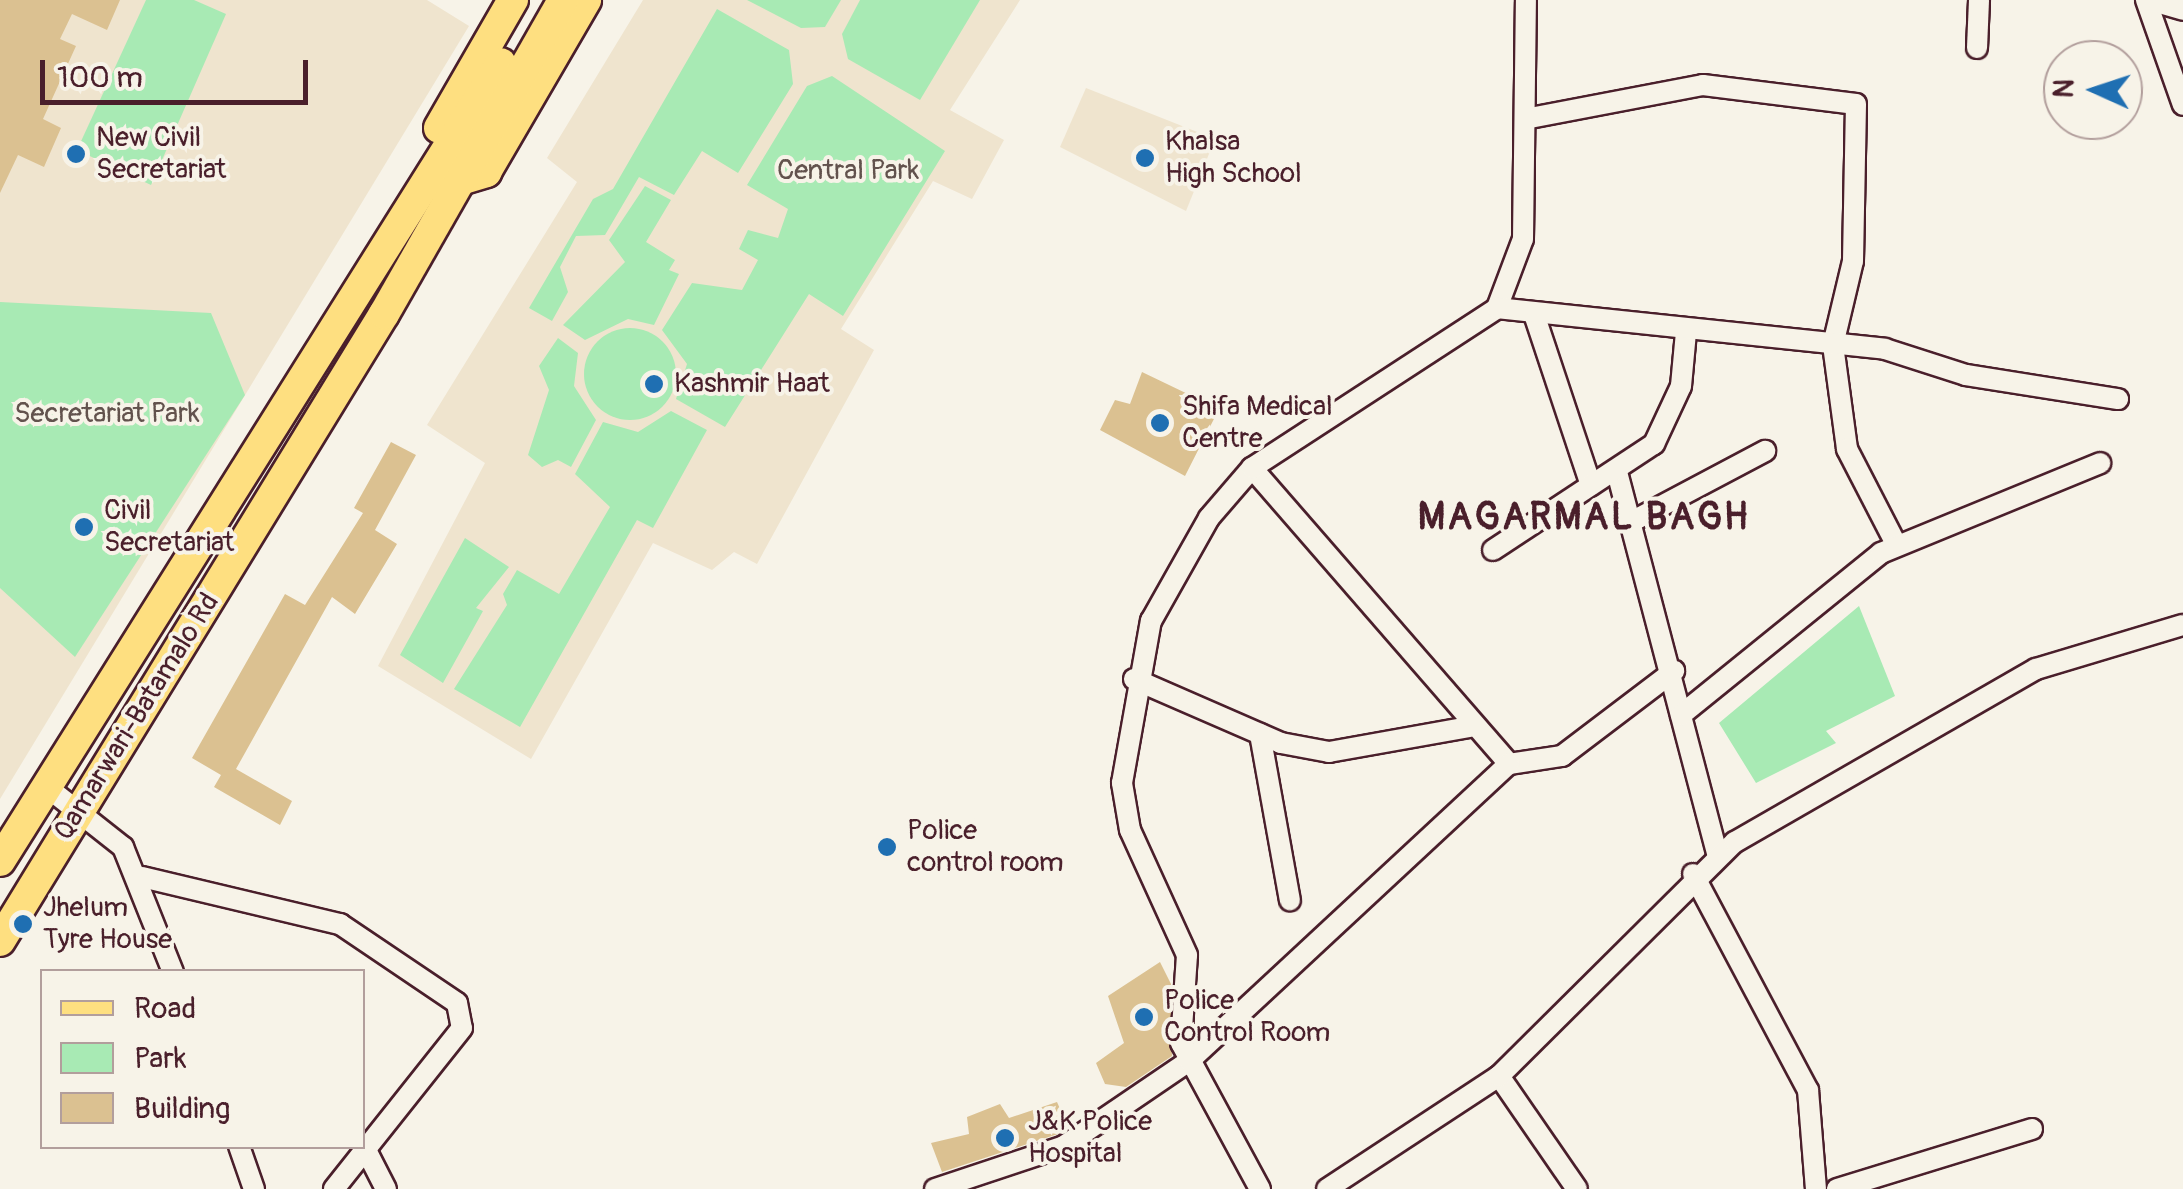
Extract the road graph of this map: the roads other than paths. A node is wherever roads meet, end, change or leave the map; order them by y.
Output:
1 (513, 0) edge
2 (540, 0) edge
3 (563, 0) edge
4 (586, 0) edge
5 (1526, 0) edge
6 (1979, 0) edge
7 (2147, 0) edge
8 (2183, 10) edge
9 (1978, 48) dead end
10 (2183, 105) edge
11 (1530, 118) junction
12 (467, 140) junction
13 (444, 176) junction
14 (1497, 308) junction
15 (1534, 314) junction
16 (1686, 332) junction
17 (1833, 345) junction
18 (2118, 399) dead end
19 (1764, 451) dead end
20 (2100, 464) dead end
21 (1252, 468) junction
22 (1617, 472) junction
23 (1592, 485) junction
24 (1632, 522) junction
25 (1896, 544) junction
26 (1493, 550) dead end
27 (2183, 625) edge
28 (1674, 672) junction
29 (1134, 679) junction
30 (1681, 715) junction
31 (1470, 727) junction
32 (1260, 734) junction
33 (1508, 764) junction
34 (47, 787) junction
35 (80, 809) junction
36 (1717, 854) junction
37 (0, 861) edge
38 (1693, 874) junction
39 (142, 877) junction
40 (1290, 900) dead end
41 (0, 941) edge
42 (172, 969) edge
43 (1189, 1061) junction
44 (1499, 1076) junction
45 (2032, 1129) dead end
46 (365, 1148) joint
47 (240, 1149) edge
48 (364, 1149) edge
49 (1333, 1188) edge
50 (254, 1189) edge
51 (334, 1189) edge
52 (386, 1189) edge
53 (935, 1189) edge
54 (1260, 1189) edge
55 (1576, 1189) edge
56 (1816, 1189) edge
57 (1837, 1189) edge

1 - 13 main road
2 - 12 main road
3 - 12 main road
4 - 13 main road
5 - 11 street
6 - 9 street
7 - 8 street
7 - 10 street
11 - 14 street
11 - 17 street
12 - 13 main road
13 - 34 main road, Qamarwari-Batamalo Rd
13 - 35 main road, Qamarwari-Batamalo Rd
14 - 15 street
14 - 21 street
15 - 16 street
15 - 23 street
16 - 17 street
16 - 22 street
17 - 18 street
17 - 25 street
19 - 24 street
20 - 25 street
21 - 29 street
21 - 31 street
22 - 23 street
22 - 24 street
23 - 26 street
24 - 28 street
25 - 30 street
27 - 36 street
28 - 30 street
28 - 33 street
29 - 32 street
29 - 43 street
30 - 36 street
31 - 32 street
31 - 33 street
32 - 40 street
33 - 43 street
34 - 35 street
34 - 37 main road, Qamarwari-Batamalo Rd
35 - 39 street
35 - 41 main road, Qamarwari-Batamalo Rd
36 - 38 street
38 - 44 street
38 - 56 street
39 - 42 street
39 - 46 street
43 - 53 street
43 - 54 street
44 - 49 street
44 - 55 street
45 - 57 street
46 - 52 street
47 - 50 street
48 - 51 street

